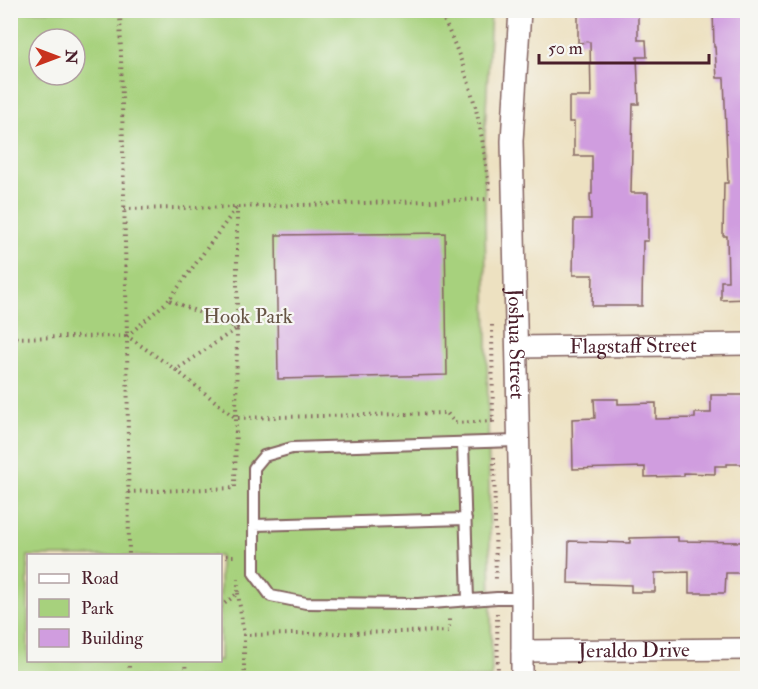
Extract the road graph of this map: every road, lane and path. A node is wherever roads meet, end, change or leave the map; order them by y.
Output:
1 (120, 10) edge
2 (438, 10) edge
3 (520, 10) edge
4 (490, 199) junction
5 (237, 207) junction
6 (124, 209) junction
7 (491, 210) dead end
8 (169, 300) junction
9 (492, 316) dead end
10 (237, 328) junction
11 (127, 336) junction
12 (10, 338) edge
13 (747, 344) edge
14 (517, 347) junction
15 (176, 370) junction
16 (236, 418) junction
17 (493, 421) junction
18 (519, 441) junction
19 (494, 442) junction
20 (463, 443) junction
21 (128, 492) junction
22 (466, 519) junction
23 (254, 525) junction
24 (129, 554) edge
25 (222, 556) edge
26 (238, 565) dead end
27 (238, 574) dead end
28 (238, 593) junction
29 (496, 598) junction
30 (522, 598) junction
31 (468, 600) junction
32 (222, 605) edge
33 (449, 611) dead end
34 (244, 635) junction
35 (747, 649) edge
36 (522, 651) junction
37 (129, 662) edge
38 (185, 662) edge
39 (129, 678) edge
40 (186, 678) edge
41 (244, 678) edge
42 (498, 678) edge
43 (522, 678) edge

1 - 6 path
2 - 4 path
3 - 14 street, Joshua Street
4 - 5 path
4 - 7 path
5 - 6 path
5 - 8 path
5 - 10 path
6 - 11 path
8 - 10 path
8 - 11 path
9 - 17 path
10 - 15 path
10 - 16 path
11 - 12 path
11 - 15 path
11 - 21 path
13 - 14 street, Flagstaff Street
14 - 18 street, Joshua Street
15 - 16 path
16 - 17 path
16 - 21 path
17 - 19 path
18 - 19 lane
18 - 30 street, Joshua Street
19 - 20 lane
19 - 29 path
20 - 22 lane
20 - 23 lane
21 - 24 path
22 - 23 lane
22 - 31 lane
23 - 31 lane
25 - 26 path
27 - 28 path
28 - 32 path
28 - 34 path
29 - 30 lane
29 - 31 lane
29 - 42 path
30 - 36 street, Joshua Street
33 - 34 path
34 - 41 path
35 - 36 street, Jeraldo Drive
36 - 43 street, Joshua Street
37 - 39 path
38 - 40 path

